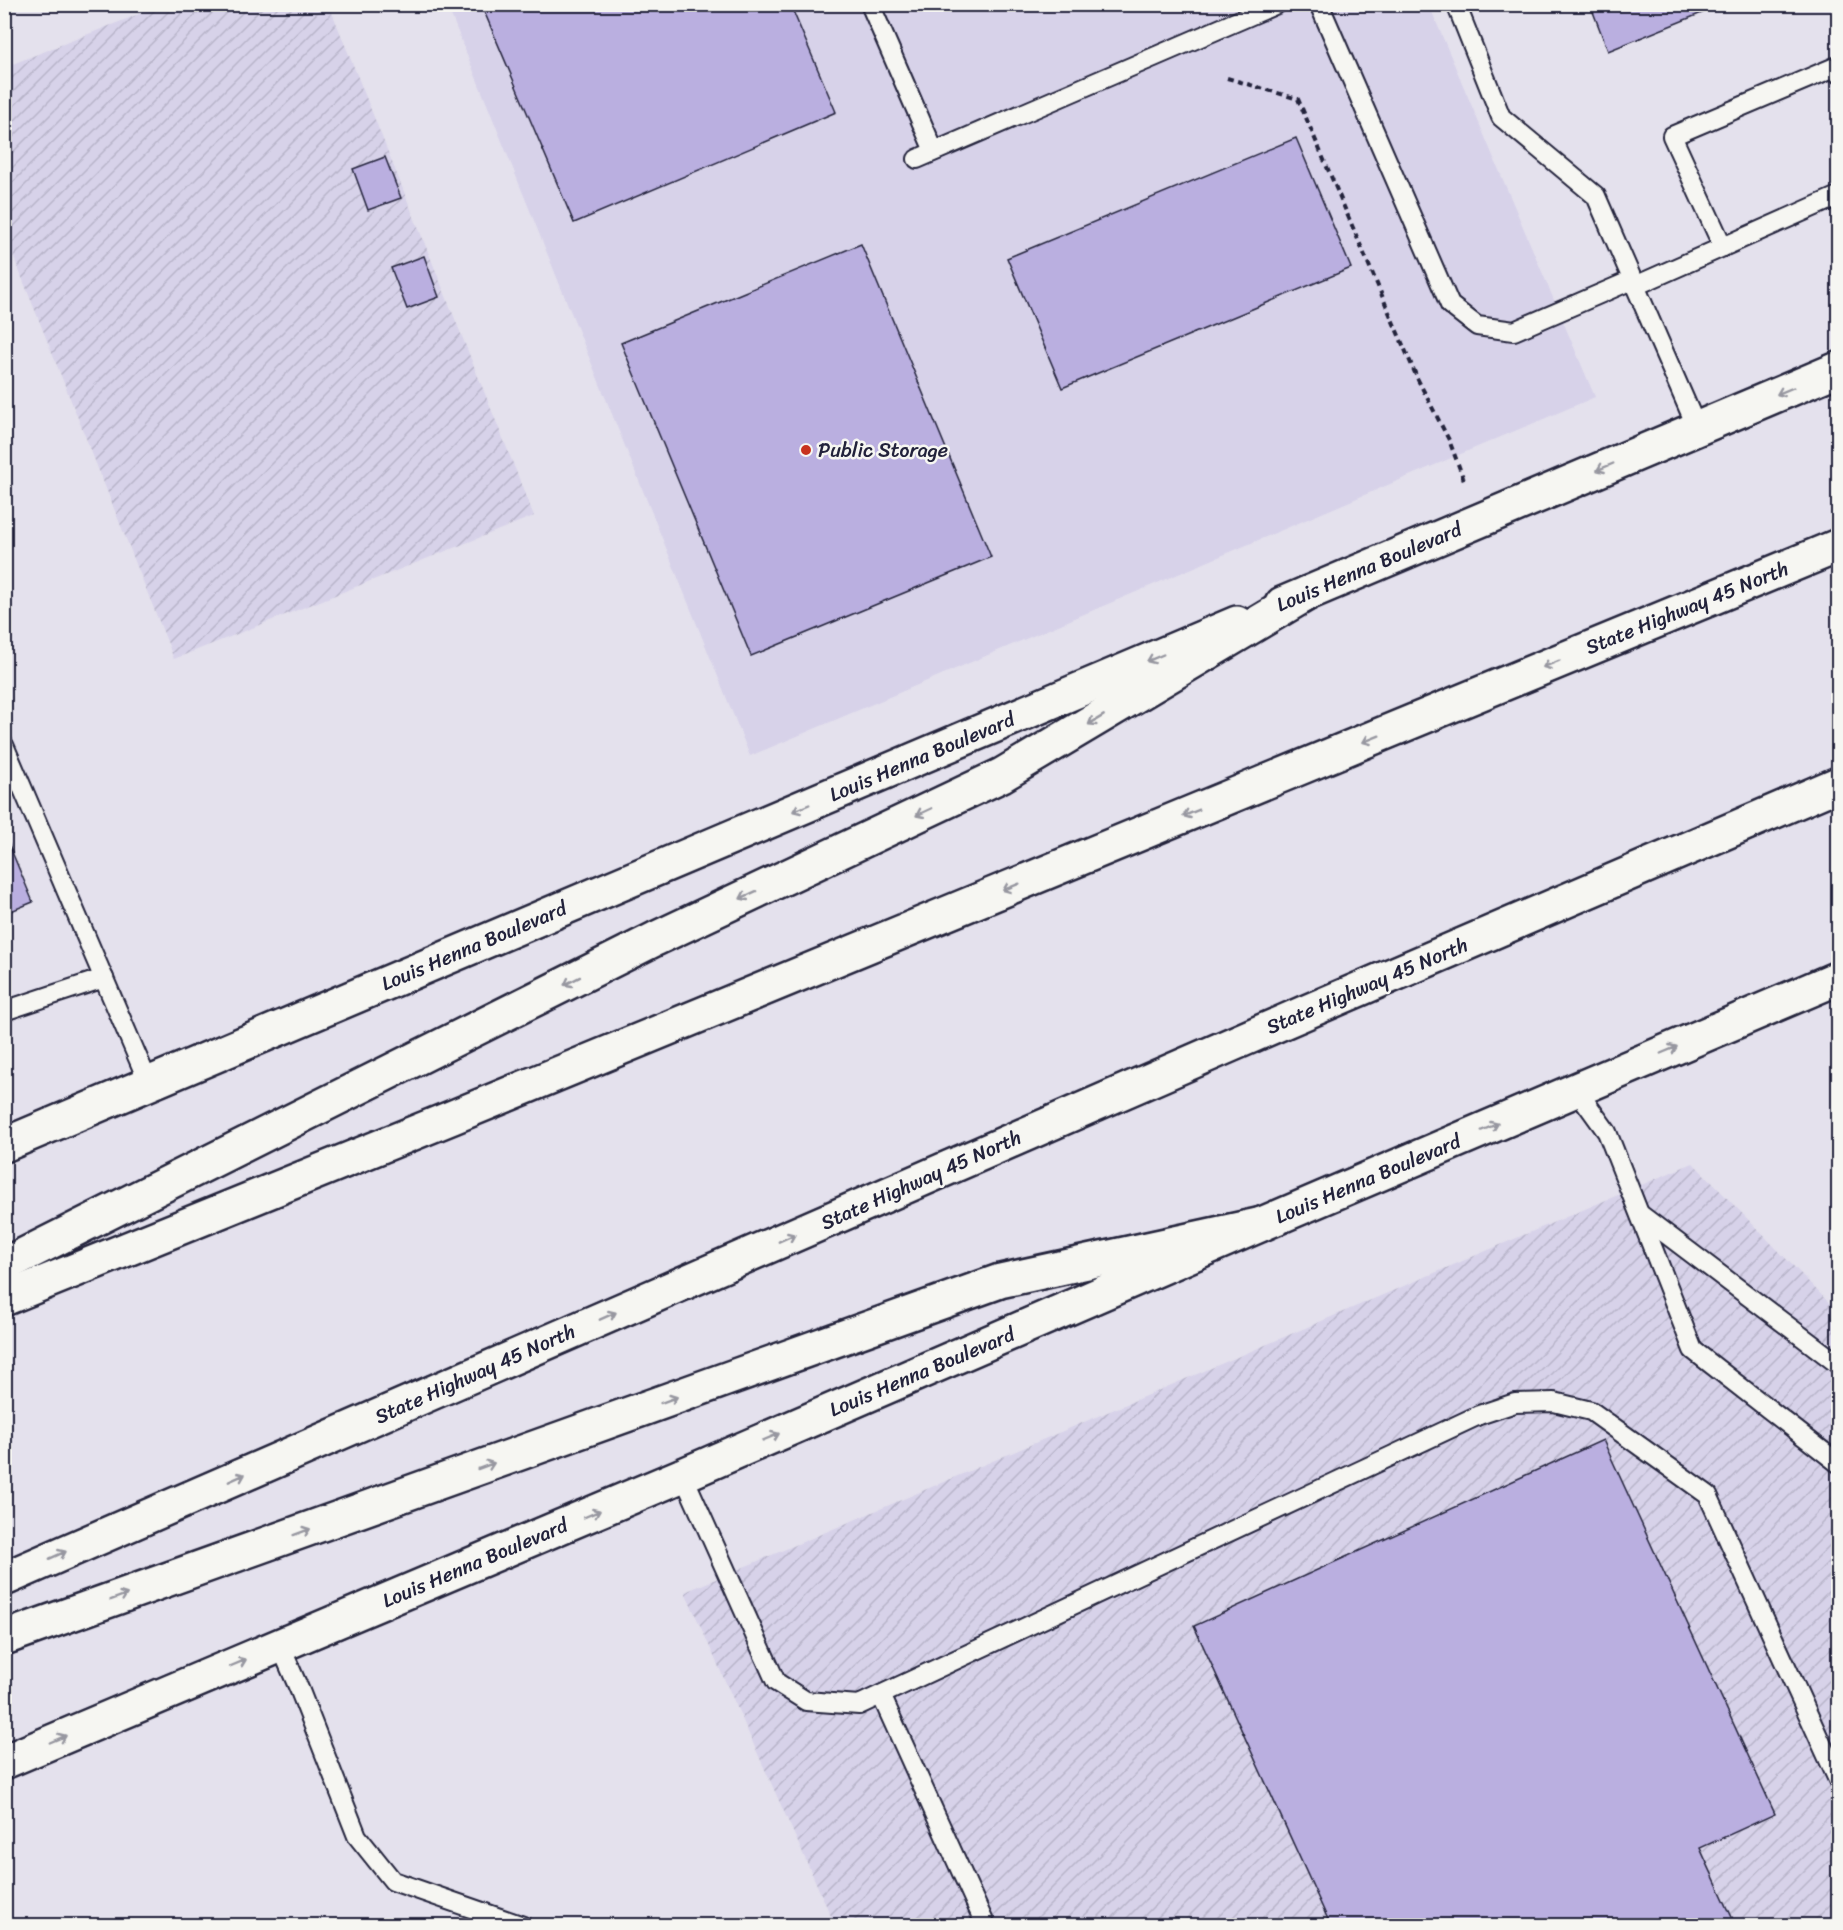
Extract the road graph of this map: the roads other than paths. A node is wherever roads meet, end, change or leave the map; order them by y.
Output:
1 (870, 4) edge
2 (1277, 4) edge
3 (1319, 4) edge
4 (1456, 4) edge
5 (1839, 73) edge
6 (934, 151) junction
7 (917, 159) dead end
8 (1839, 196) edge
9 (1723, 248) junction
10 (1633, 283) junction
11 (1839, 369) edge
12 (1697, 428) junction
13 (1839, 546) edge
14 (1308, 593) junction
15 (4, 745) edge
16 (1839, 784) edge
17 (104, 978) junction
18 (1839, 978) edge
19 (4, 1011) edge
20 (149, 1084) junction
21 (1576, 1089) junction
22 (4, 1145) edge
23 (1640, 1214) junction
24 (1262, 1224) junction
25 (4, 1265) edge
26 (4, 1299) edge
27 (1839, 1364) edge
28 (1839, 1464) edge
29 (683, 1475) junction
30 (4, 1579) edge
31 (4, 1638) edge
32 (280, 1645) junction
33 (881, 1695) junction
34 (1833, 1753) edge
35 (4, 1762) edge
36 (1839, 1780) edge
37 (523, 1926) edge
38 (986, 1926) edge

1 - 6 lane
2 - 6 lane
3 - 10 lane
4 - 10 lane
5 - 9 lane
6 - 7 lane
8 - 9 lane
9 - 10 lane
10 - 12 lane
11 -> 12 main road, Louis Henna Boulevard
12 -> 14 main road, Louis Henna Boulevard
13 -> 26 main road, State Highway 45 North
14 -> 20 main road, Louis Henna Boulevard
14 -> 25 main road
15 - 17 lane
30 -> 16 main road, State Highway 45 North
17 - 19 lane
17 - 20 lane
21 -> 18 main road, Louis Henna Boulevard
20 - 22 main road, Louis Henna Boulevard
21 - 23 lane
24 -> 21 main road, Louis Henna Boulevard
23 - 27 lane
23 - 28 lane
29 -> 24 main road, Louis Henna Boulevard
31 -> 24 main road
32 -> 29 main road, Louis Henna Boulevard
29 - 33 lane
35 -> 32 main road, Louis Henna Boulevard
32 - 37 lane
33 - 34 lane
33 - 38 lane
34 - 36 lane

